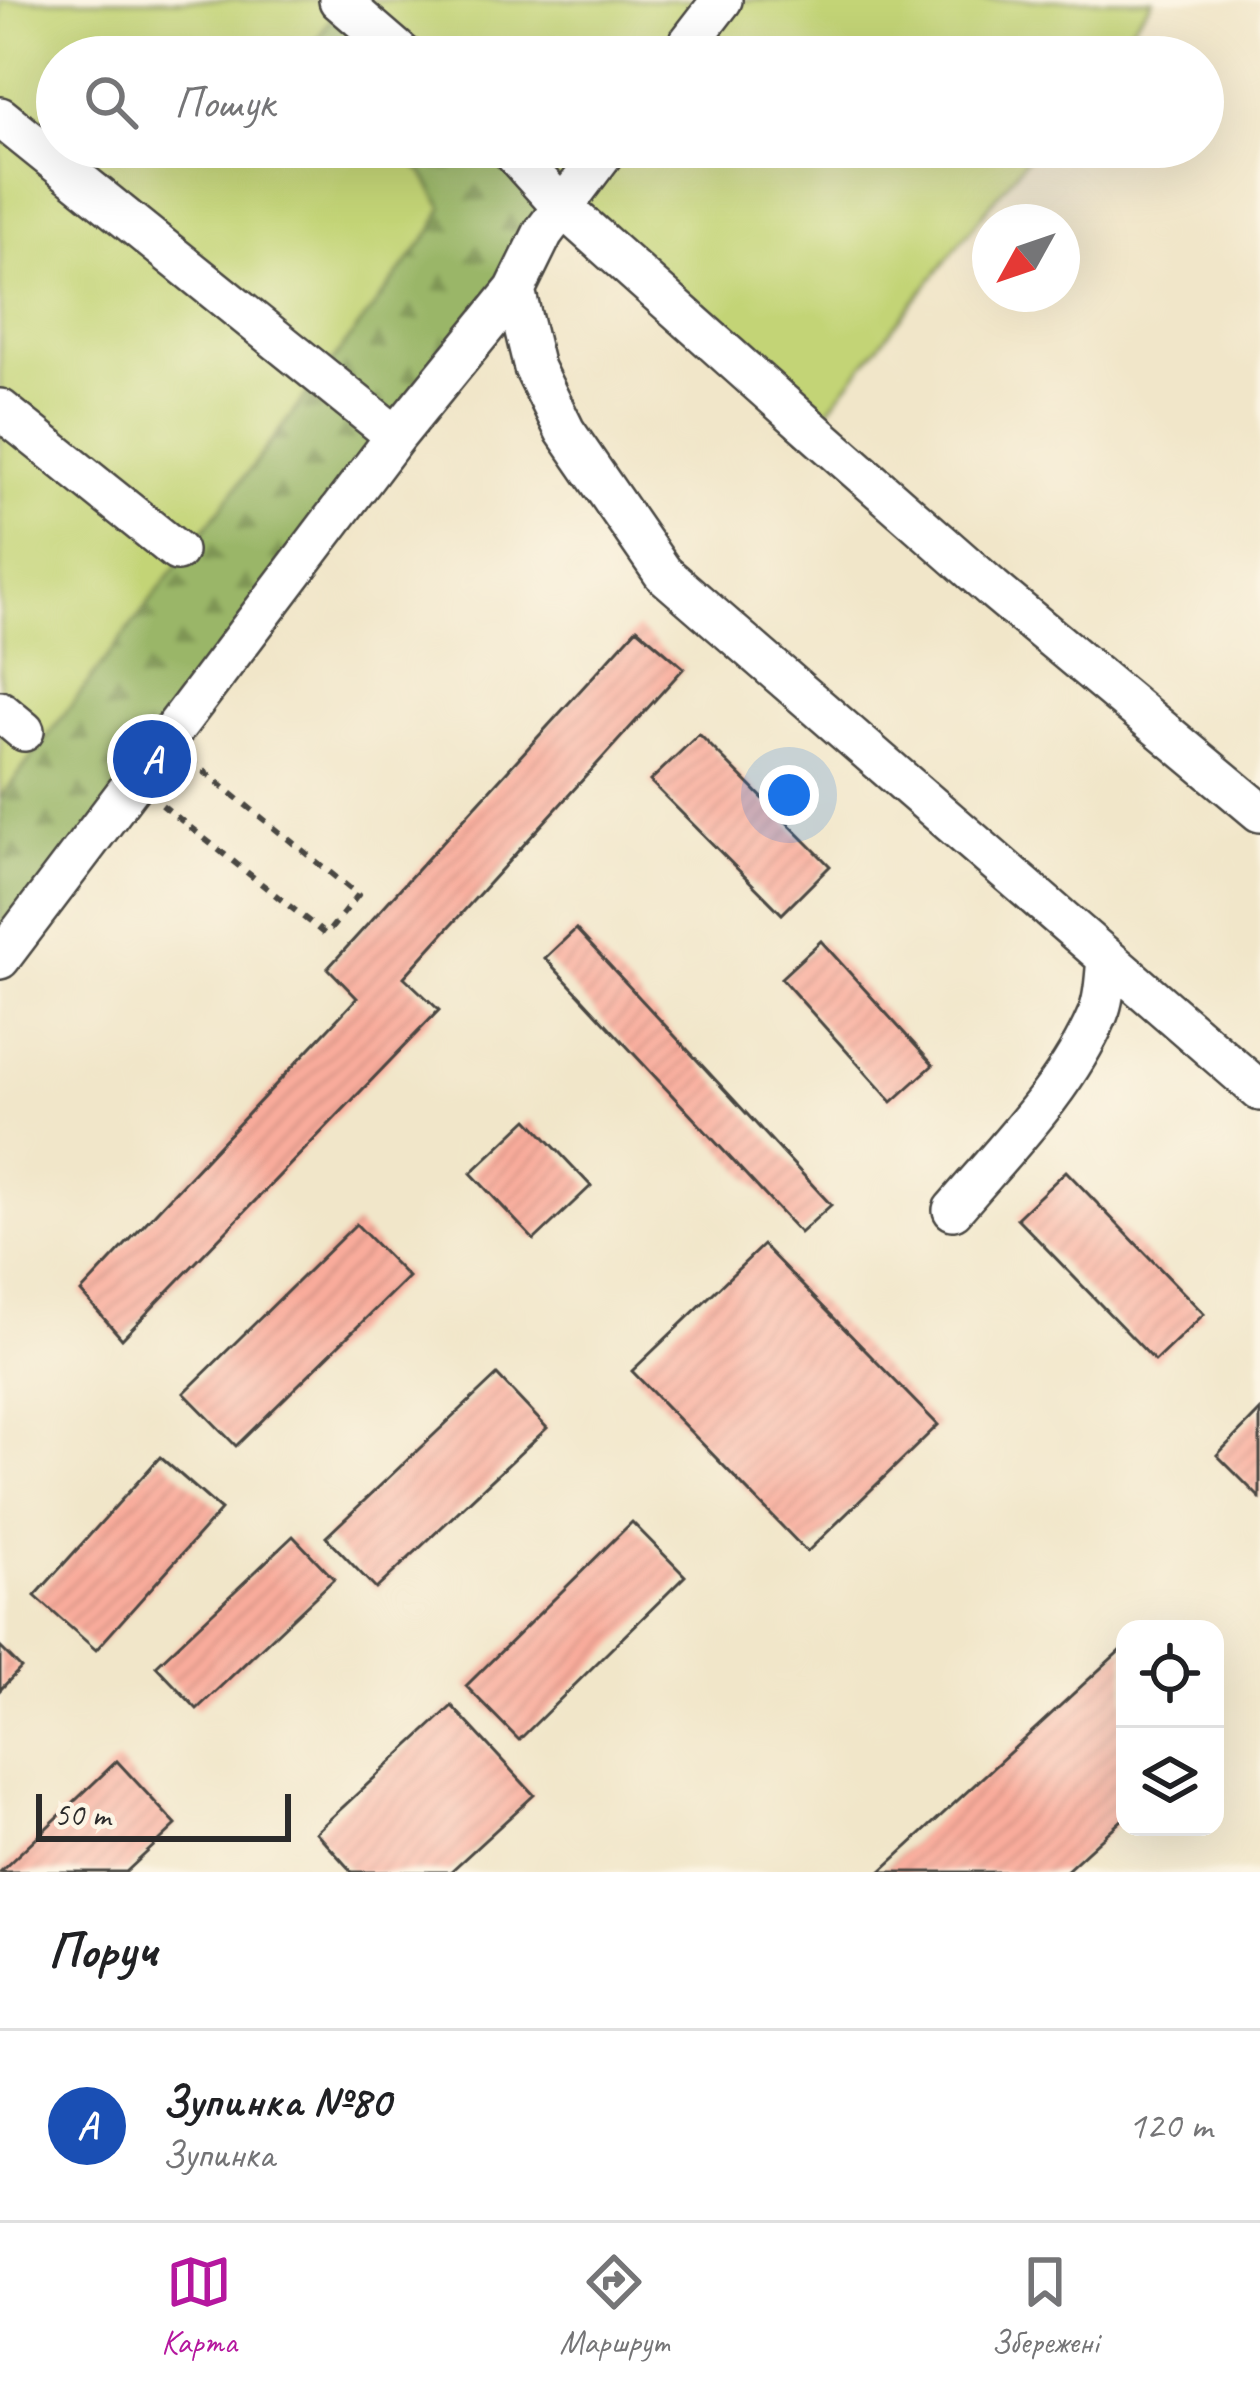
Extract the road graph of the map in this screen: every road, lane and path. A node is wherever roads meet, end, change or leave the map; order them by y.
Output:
1 (339, 0) edge
2 (722, 0) edge
3 (381, 36) edge
4 (694, 36) edge
5 (0, 116) edge
6 (36, 145) edge
7 (65, 168) edge
8 (527, 168) edge
9 (591, 168) edge
10 (561, 206) junction
11 (515, 290) junction
12 (0, 409) edge
13 (397, 436) junction
14 (176, 551) dead end
15 (166, 741) junction
16 (134, 782) junction
17 (1260, 812) edge
18 (1107, 958) junction
19 (0, 959) edge
20 (1260, 1091) edge
21 (953, 1210) dead end

1 - 3 street
2 - 4 street
5 - 6 street
7 - 13 street
8 - 10 street
9 - 10 street
10 - 11 street
10 - 17 street
11 - 13 street
11 - 18 street
12 - 14 street
13 - 15 street
15 - 16 street
15 - 16 path
16 - 19 street
18 - 20 street
18 - 21 street

